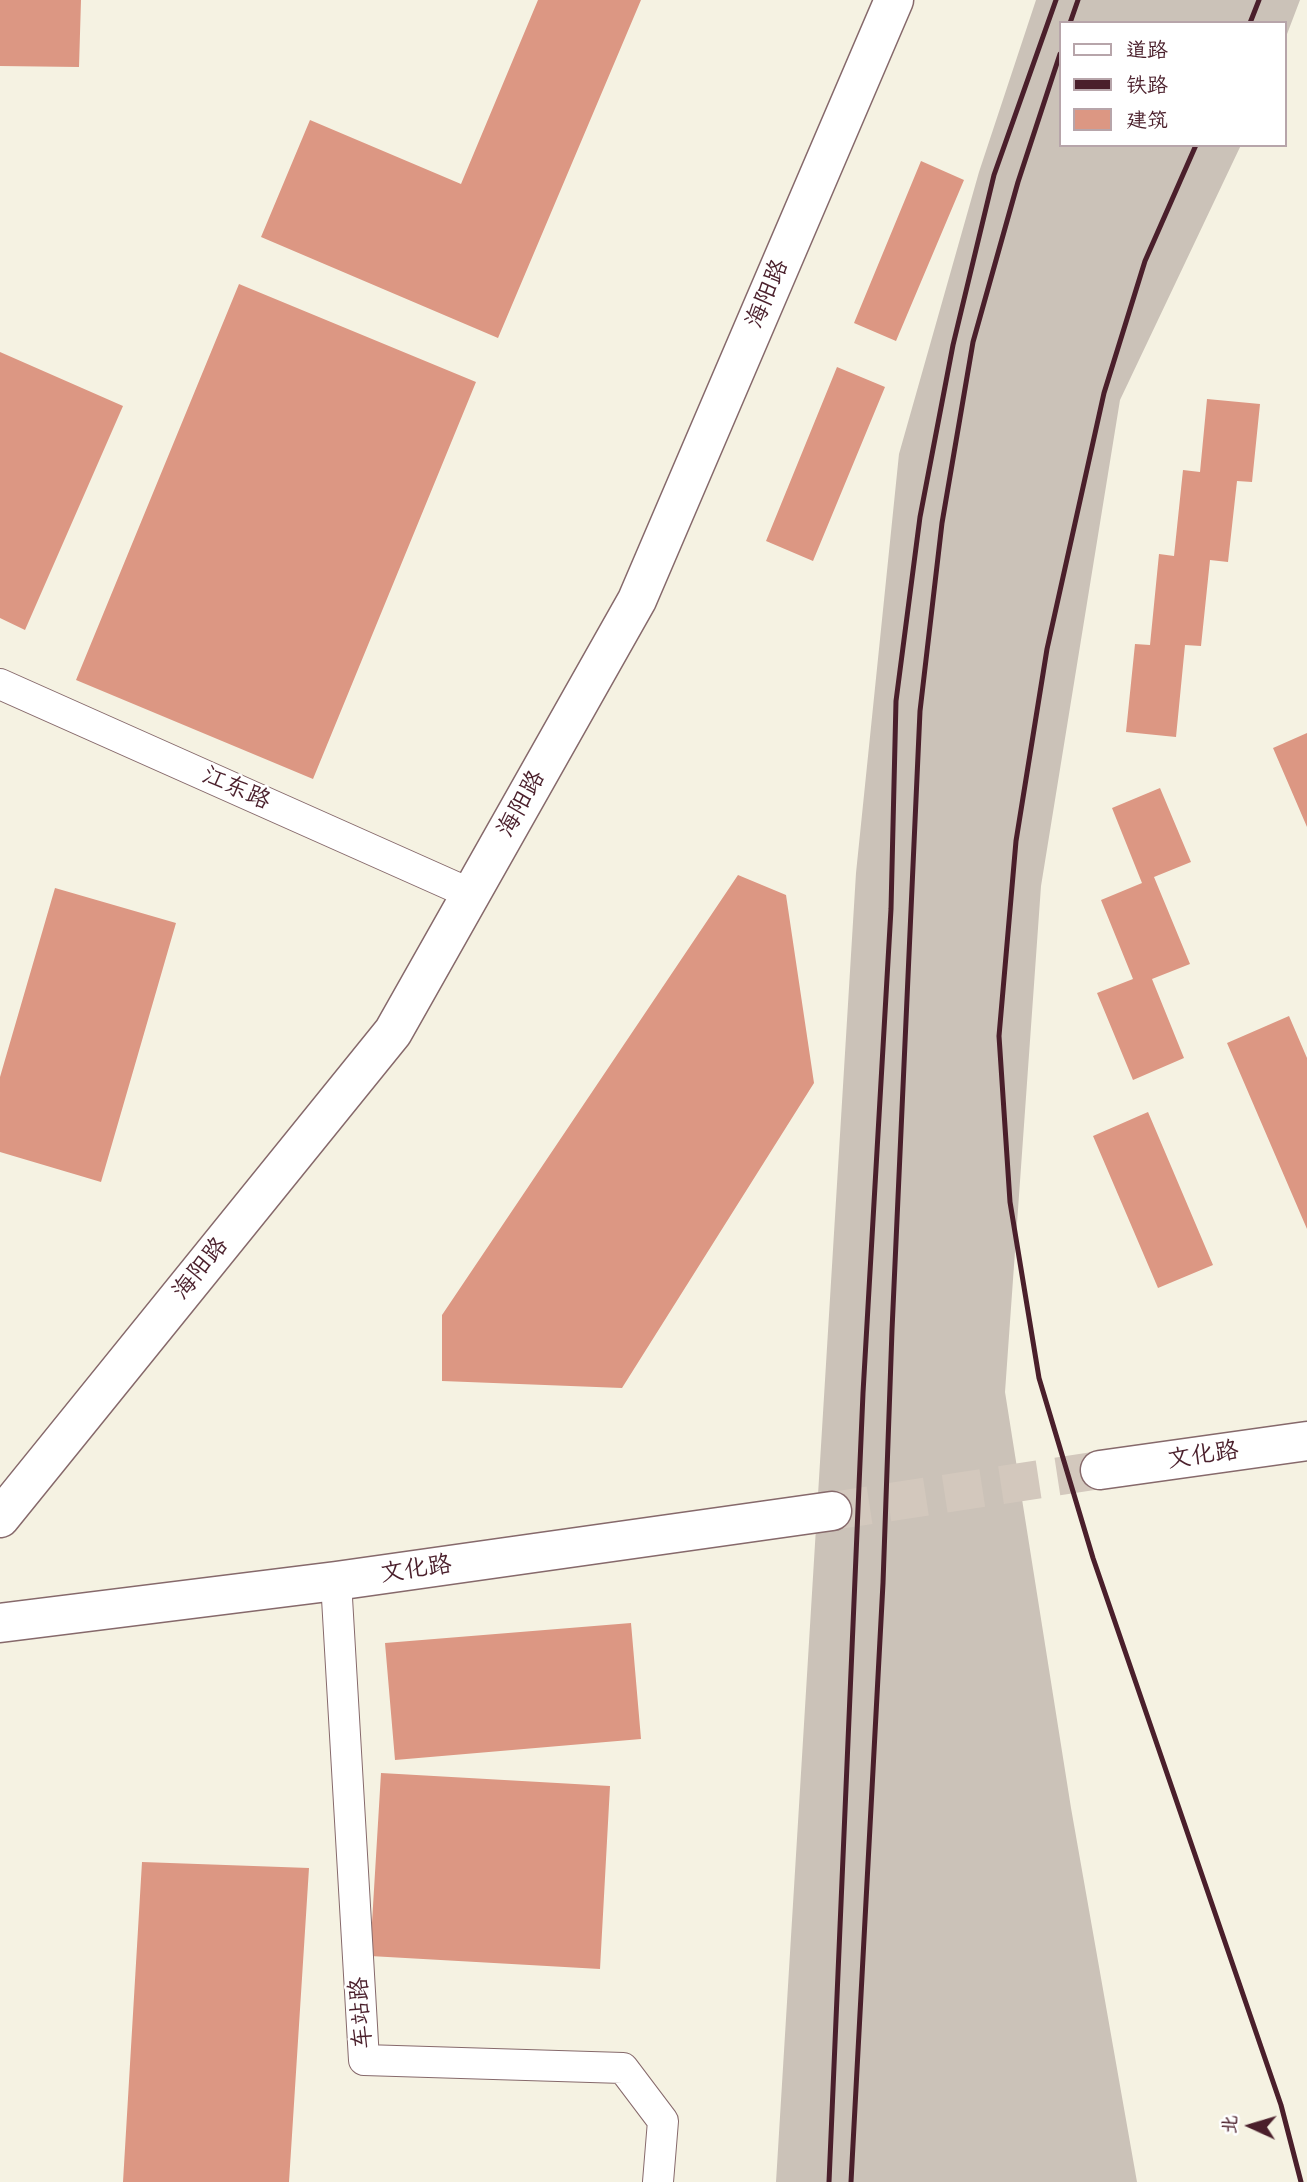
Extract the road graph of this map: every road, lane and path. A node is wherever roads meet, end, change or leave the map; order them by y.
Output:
1 (894, 0) edge
2 (0, 684) edge
3 (471, 894) junction
4 (1307, 1441) edge
5 (1100, 1471) tunnel mouth
6 (832, 1511) tunnel mouth
7 (0, 1518) edge
8 (336, 1581) junction
9 (0, 1623) edge
10 (658, 2182) edge

1 - 3 main road, 海阳路
2 - 3 street, 江东路
3 - 7 main road, 海阳路
4 - 5 main road, 文化路
6 - 8 main road, 文化路
8 - 9 main road, 文化路
8 - 10 street, 车站路

